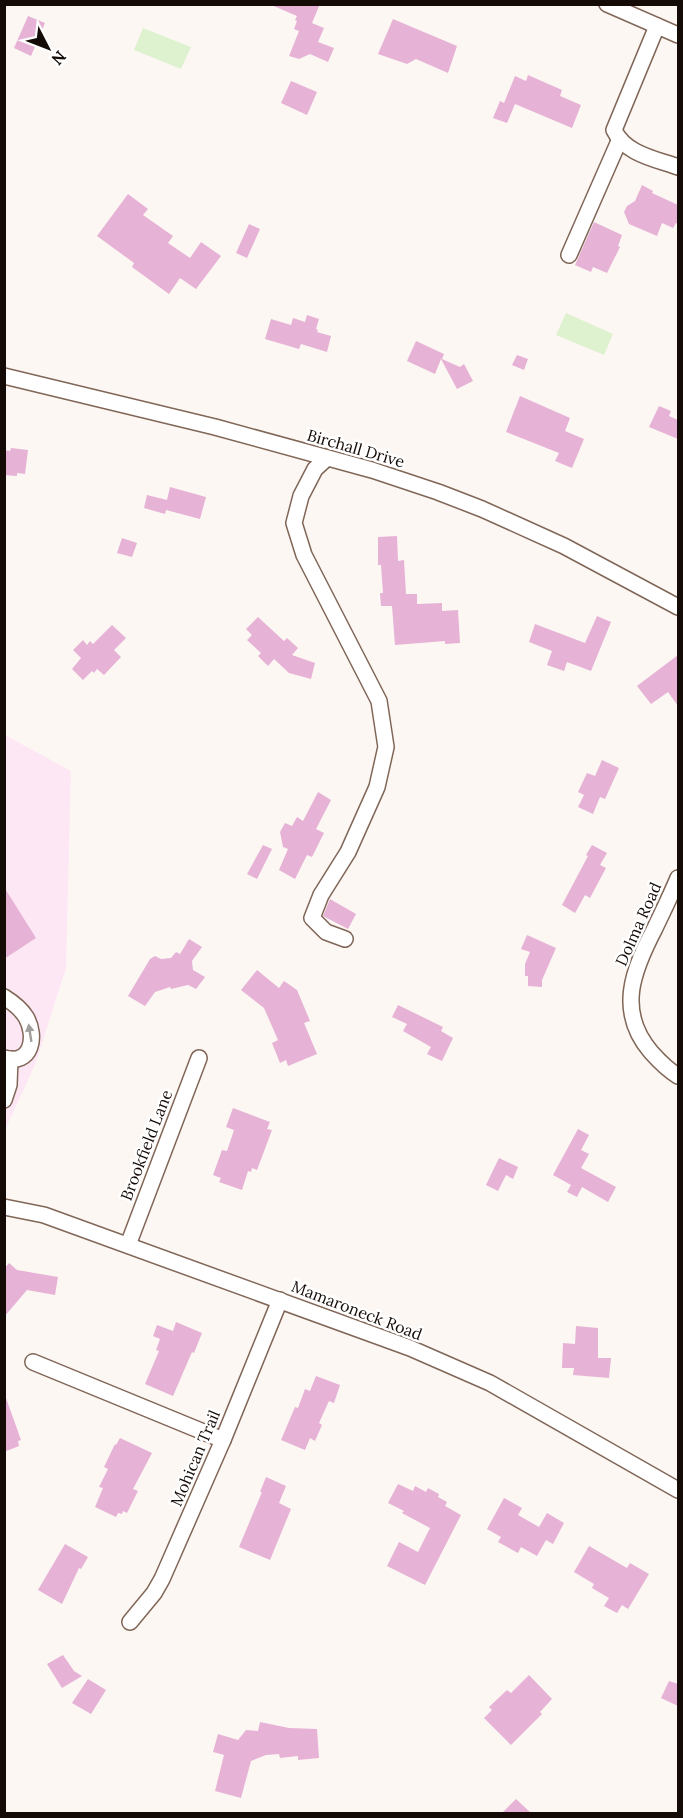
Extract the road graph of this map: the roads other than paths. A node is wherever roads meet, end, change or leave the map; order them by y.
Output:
1 (607, 4) edge
2 (657, 26) junction
3 (678, 35) edge
4 (619, 141) junction
5 (678, 167) edge
6 (569, 255) dead end
7 (4, 376) edge
8 (327, 458) junction
9 (678, 608) edge
10 (678, 878) edge
11 (345, 939) dead end
12 (4, 997) edge
13 (199, 1058) dead end
14 (7, 1059) edge
15 (678, 1076) edge
16 (4, 1100) edge
17 (4, 1208) edge
18 (128, 1245) junction
19 (280, 1300) junction
20 (33, 1362) dead end
21 (223, 1440) junction
22 (678, 1490) edge
23 (130, 1622) dead end

1 - 2 street
2 - 3 street
2 - 4 street
4 - 5 street
4 - 6 street
7 - 8 street, Birchall Drive
8 - 9 street, Birchall Drive
8 - 11 street
10 - 15 street, Dolma Road
14 -> 12 street
13 - 18 street, Brookfield Lane
14 - 16 street
17 - 18 street, Mamaroneck Road
18 - 19 street, Mamaroneck Road
19 - 21 street, Mohican Trail
19 - 22 street, Mamaroneck Road
20 - 21 street
21 - 23 street, Mohican Trail

